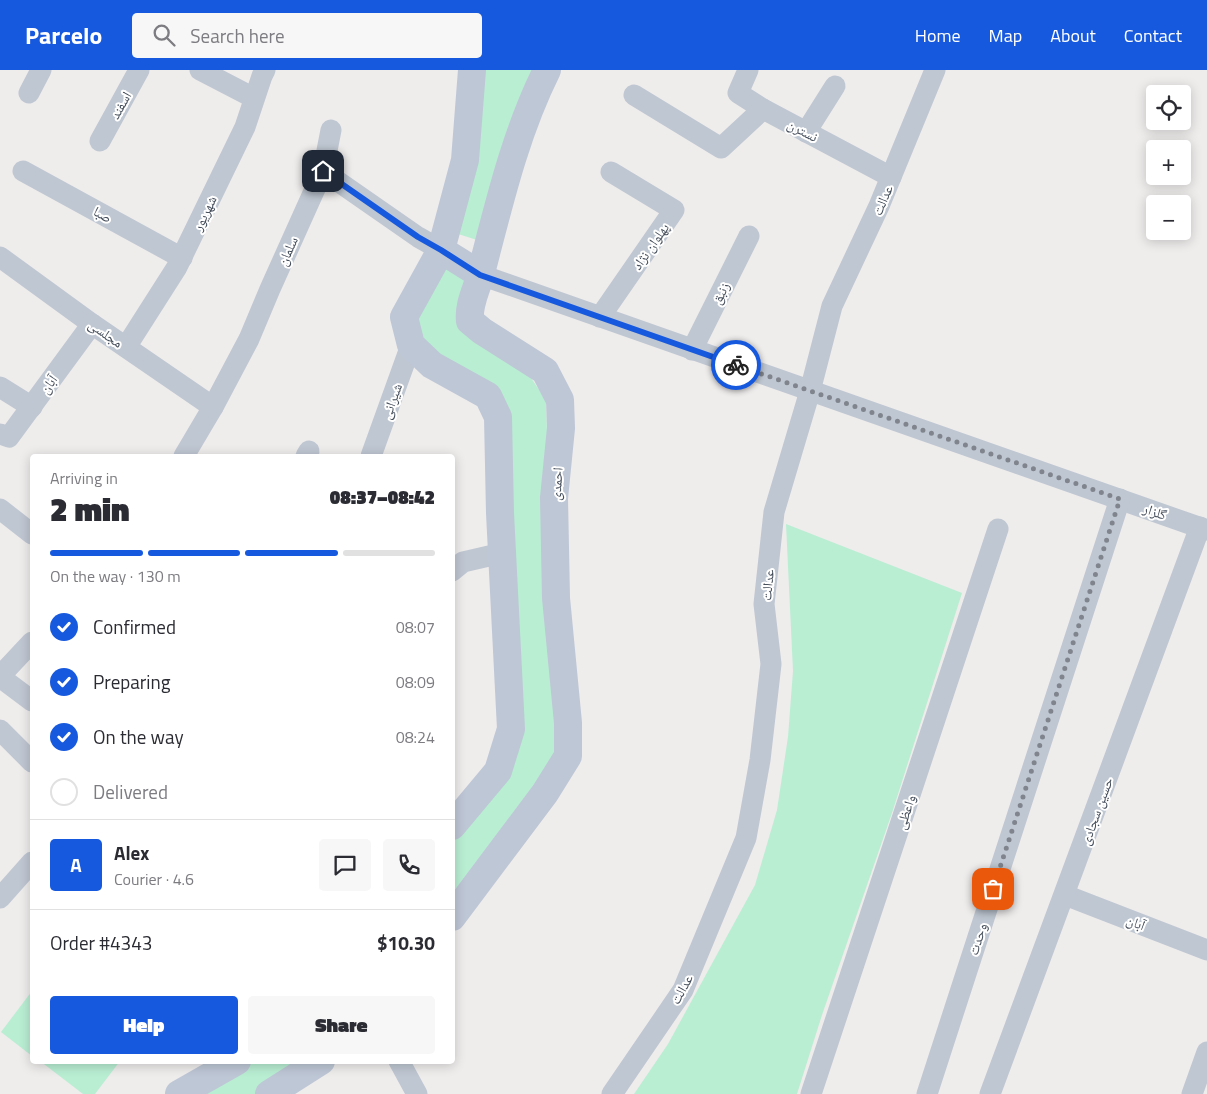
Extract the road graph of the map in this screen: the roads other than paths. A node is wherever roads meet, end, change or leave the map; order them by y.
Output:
1 (41, 70) edge
2 (139, 70) edge
3 (200, 70) edge
4 (265, 70) edge
5 (472, 70) edge
6 (547, 70) edge
7 (748, 70) edge
8 (934, 70) edge
9 (836, 86) dead end
10 (29, 93) dead end
11 (634, 95) dead end
12 (254, 98) junction
13 (763, 109) junction
14 (331, 130) dead end
15 (806, 132) junction
16 (100, 141) dead end
17 (23, 171) dead end
18 (323, 171) junction
19 (611, 172) dead end
20 (891, 177) junction
21 (749, 236) dead end
22 (441, 250) junction
23 (0, 257) edge
24 (182, 258) junction
25 (480, 275) junction
26 (600, 318) junction
27 (92, 324) junction
28 (411, 345) junction
29 (126, 347) junction
30 (692, 350) junction
31 (0, 387) edge
32 (810, 391) junction
33 (32, 406) junction
34 (213, 407) junction
35 (0, 434) edge
36 (185, 454) edge
37 (372, 454) edge
38 (1120, 499) junction
39 (0, 509) edge
40 (1204, 528) edge
41 (998, 529) dead end
42 (30, 532) edge
43 (502, 553) junction
44 (455, 569) edge
45 (30, 644) edge
46 (0, 676) edge
47 (30, 699) edge
48 (0, 730) edge
49 (30, 760) edge
50 (455, 822) edge
51 (30, 864) edge
52 (1065, 894) junction
53 (0, 898) edge
54 (455, 913) edge
55 (1207, 950) edge
56 (1207, 1052) edge
57 (232, 1064) edge
58 (316, 1064) edge
59 (401, 1064) edge
60 (179, 1094) edge
61 (269, 1094) edge
62 (417, 1094) edge
63 (612, 1094) edge
64 (811, 1094) edge
65 (927, 1094) edge
66 (990, 1094) edge
67 (1192, 1094) edge

1 - 10 street
2 - 16 street, اسفند
3 - 12 street
4 - 12 street, شهریور
5 - 22 street
6 - 25 street, احمدی
7 - 13 street, نسترن
8 - 20 street, عدالت
9 - 15 street
11 - 13 street
12 - 24 street, شهریور
13 - 15 street, نسترن
14 - 18 street, سلمان
15 - 20 street, نسترن
17 - 24 street, صبا
18 - 22 street
18 - 34 street, سلمان
19 - 26 street, پهلوان نژاد
20 - 32 street, عدالت
21 - 30 street, زنبق
22 - 25 street
22 - 28 street
23 - 27 street, مجلسی
24 - 29 street, شهریور
25 - 26 street, گلزار
25 - 54 street, احمدی
26 - 30 street, گلزار
27 - 29 street, مجلسی
27 - 33 street, آبان
28 - 37 street, شیرانی
28 - 43 street
29 - 34 street, مجلسی
30 - 32 street, گلزار
31 - 33 street
32 - 38 street, گلزار
32 - 63 street, عدالت
33 - 35 street, آبان
34 - 36 street, سلمان
38 - 40 street, گلزار
38 - 65 street, وحدت
39 - 42 street
40 - 52 street, حسین سجادی
41 - 64 street, واعظی
43 - 44 street
43 - 50 street
45 - 46 street
46 - 47 street
48 - 49 street
51 - 53 street
52 - 55 street, آبان
52 - 66 street, حسین سجادی
56 - 67 street
57 - 60 street
58 - 61 street
59 - 62 street

